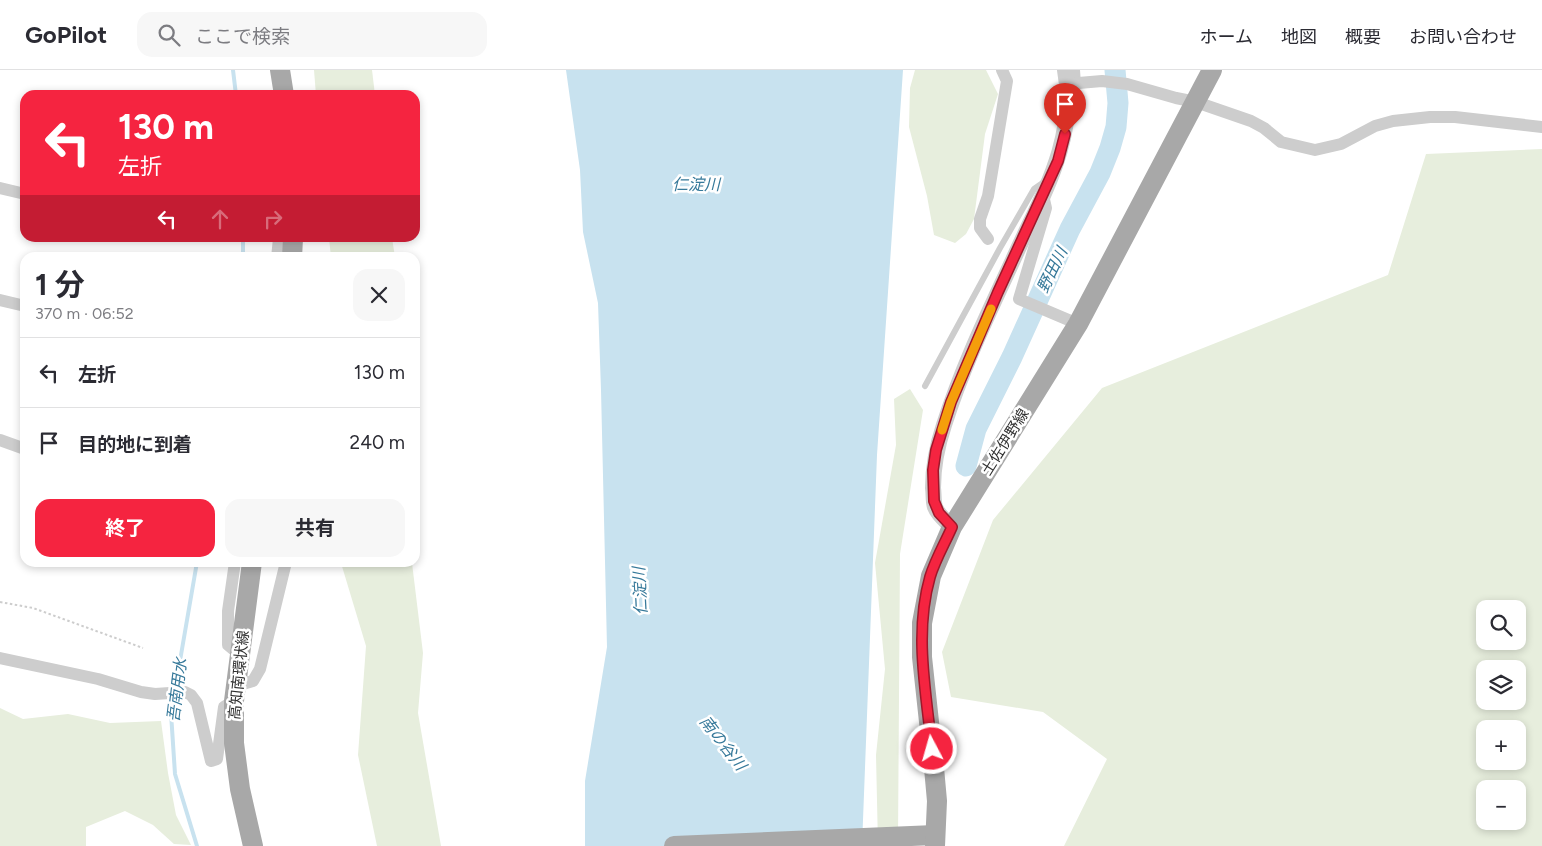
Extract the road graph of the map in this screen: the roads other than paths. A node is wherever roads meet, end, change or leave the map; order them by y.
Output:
1 (280, 70) edge
2 (1002, 70) edge
3 (1212, 70) edge
4 (1070, 77) edge
5 (283, 90) edge
6 (1196, 102) junction
7 (1542, 127) edge
8 (1050, 176) junction
9 (0, 188) edge
10 (20, 193) edge
11 (1043, 194) junction
12 (988, 239) dead end
13 (0, 300) edge
14 (20, 305) edge
15 (1078, 324) junction
16 (924, 386) dead end
17 (0, 440) edge
18 (20, 447) edge
19 (952, 527) junction
20 (234, 567) edge
21 (251, 567) edge
22 (285, 567) edge
23 (240, 654) junction
24 (0, 658) edge
25 (235, 694) junction
26 (935, 841) edge
27 (253, 846) edge
28 (674, 846) edge

1 - 5 main road
2 - 12 street
3 - 6 main road, 土佐伊野線
4 - 6 street
4 - 8 street
6 - 7 street
6 - 15 main road, 土佐伊野線
8 - 11 street
8 - 16 lane
9 - 10 street
11 - 15 street
11 - 19 street
13 - 14 street
15 - 19 main road, 土佐伊野線
17 - 18 street
19 - 26 main road, 土佐伊野線
20 - 23 street
21 - 23 main road, 高知南環状線
22 - 25 street
23 - 25 main road, 高知南環状線
24 - 25 street
25 - 27 main road, 高知南環状線
26 - 28 main road

